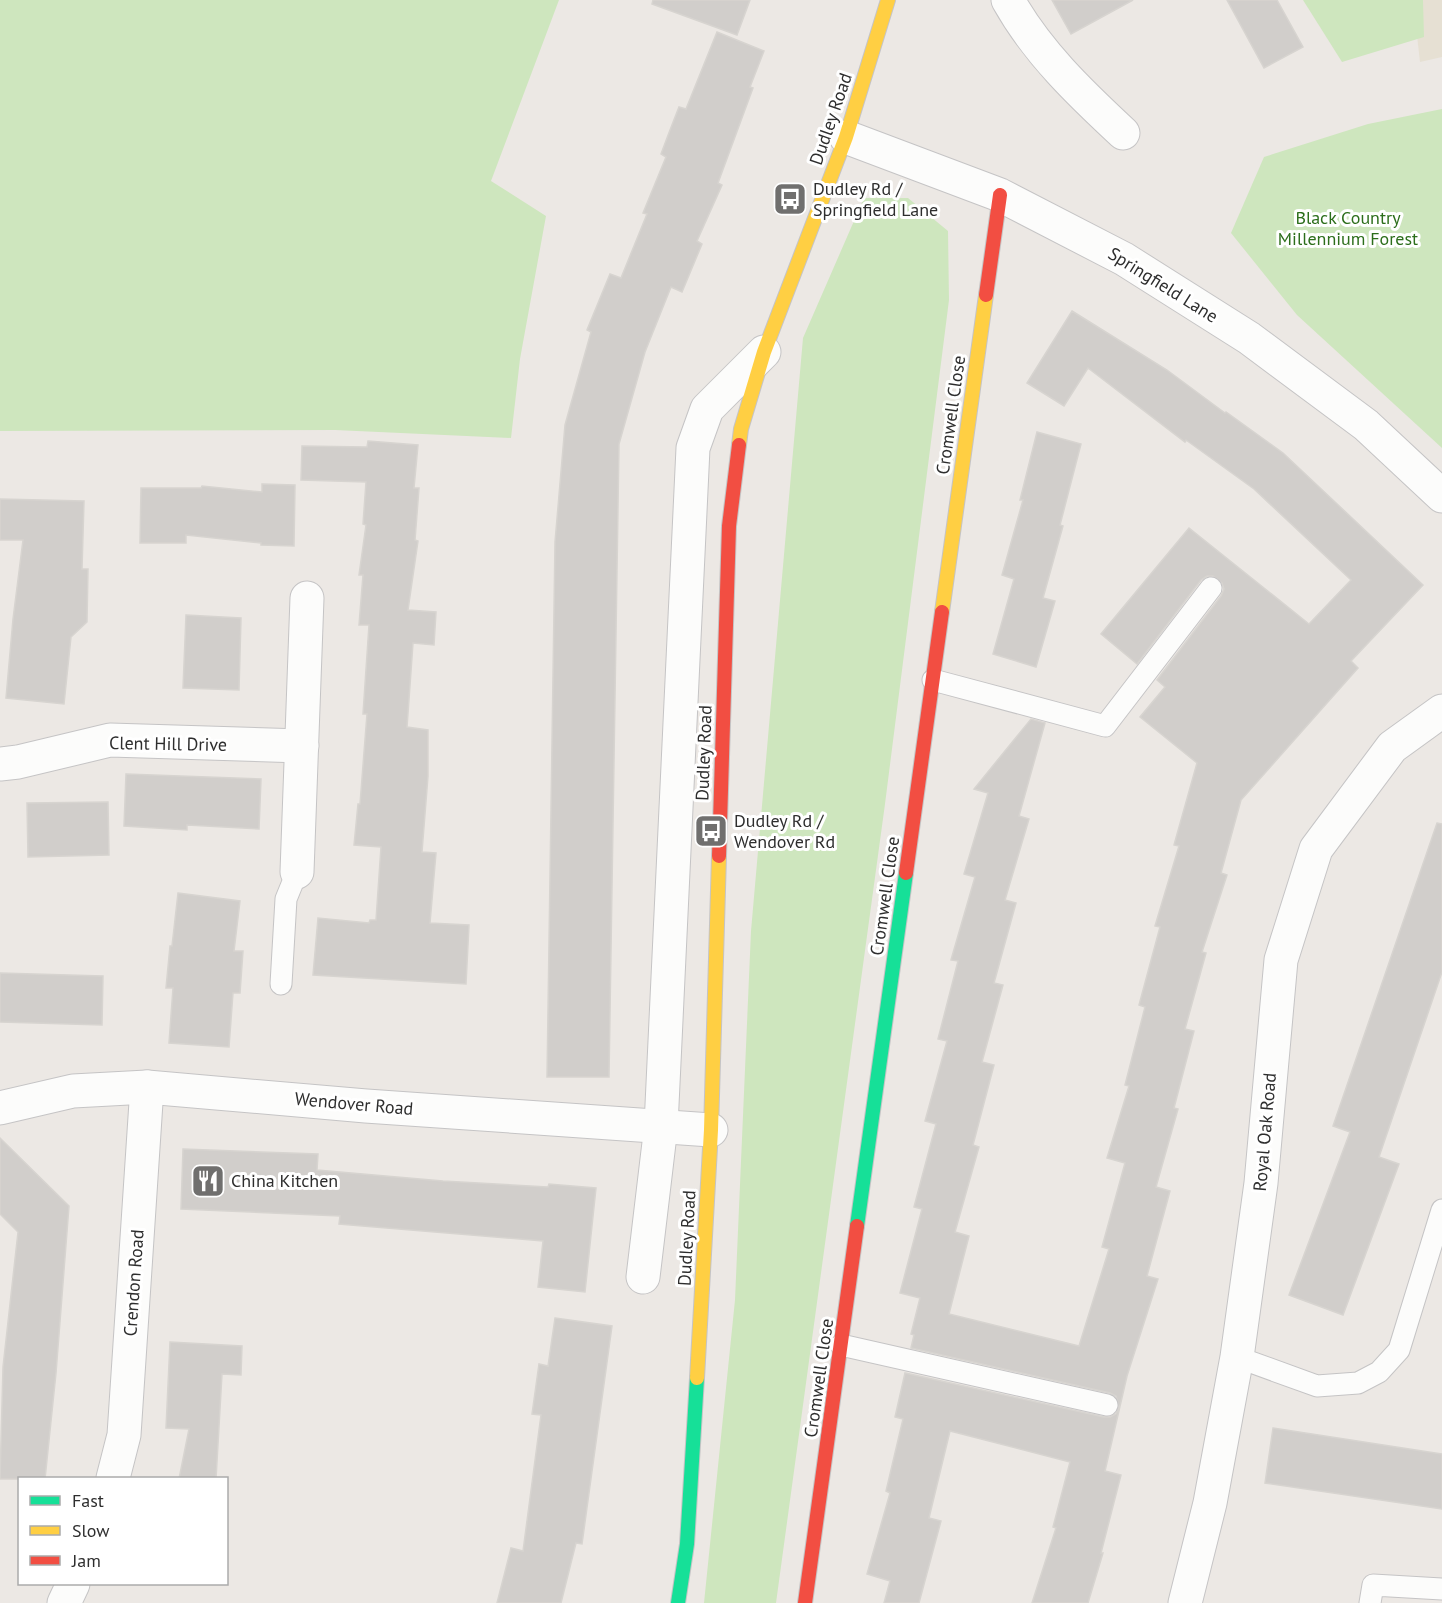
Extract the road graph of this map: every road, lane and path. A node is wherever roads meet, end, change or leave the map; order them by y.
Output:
1 (888, 0) edge
2 (1008, 0) edge
3 (1123, 133) dead end
4 (846, 137) junction
5 (1000, 195) junction
6 (764, 352) junction
7 (1442, 496) edge
8 (1211, 588) dead end
9 (307, 598) dead end
10 (933, 681) junction
11 (1442, 711) edge
12 (302, 746) junction
13 (0, 764) edge
14 (297, 872) joint
15 (281, 984) dead end
16 (147, 1087) junction
17 (0, 1108) edge
18 (661, 1126) junction
19 (711, 1130) junction
20 (1442, 1210) edge
21 (643, 1276) dead end
22 (841, 1345) junction
23 (1237, 1357) junction
24 (1107, 1405) dead end
25 (114, 1477) edge
26 (73, 1585) edge
27 (1442, 1589) edge
28 (64, 1603) edge
29 (678, 1603) edge
30 (806, 1603) edge
31 (1185, 1603) edge
32 (1370, 1603) edge

1 - 4 main road, Dudley Road
2 - 3 street
4 - 5 street, Springfield Lane
4 - 6 main road, Dudley Road
5 - 7 street, Springfield Lane
5 - 10 main road, Cromwell Close
6 - 18 street
6 - 19 main road, Dudley Road
8 - 10 lane
9 - 12 street
10 - 22 main road, Cromwell Close
11 - 23 street, Royal Oak Road
12 - 13 street, Clent Hill Drive
12 - 14 street
14 - 15 lane
16 - 17 street, Wendover Road
16 - 18 street, Wendover Road
16 - 25 street, Crendon Road
18 - 19 street, Wendover Road
18 - 21 street
19 - 29 main road, Dudley Road
20 - 23 lane
22 - 24 lane
22 - 30 main road, Cromwell Close
23 - 31 street, Royal Oak Road
26 - 28 street
27 - 32 lane

